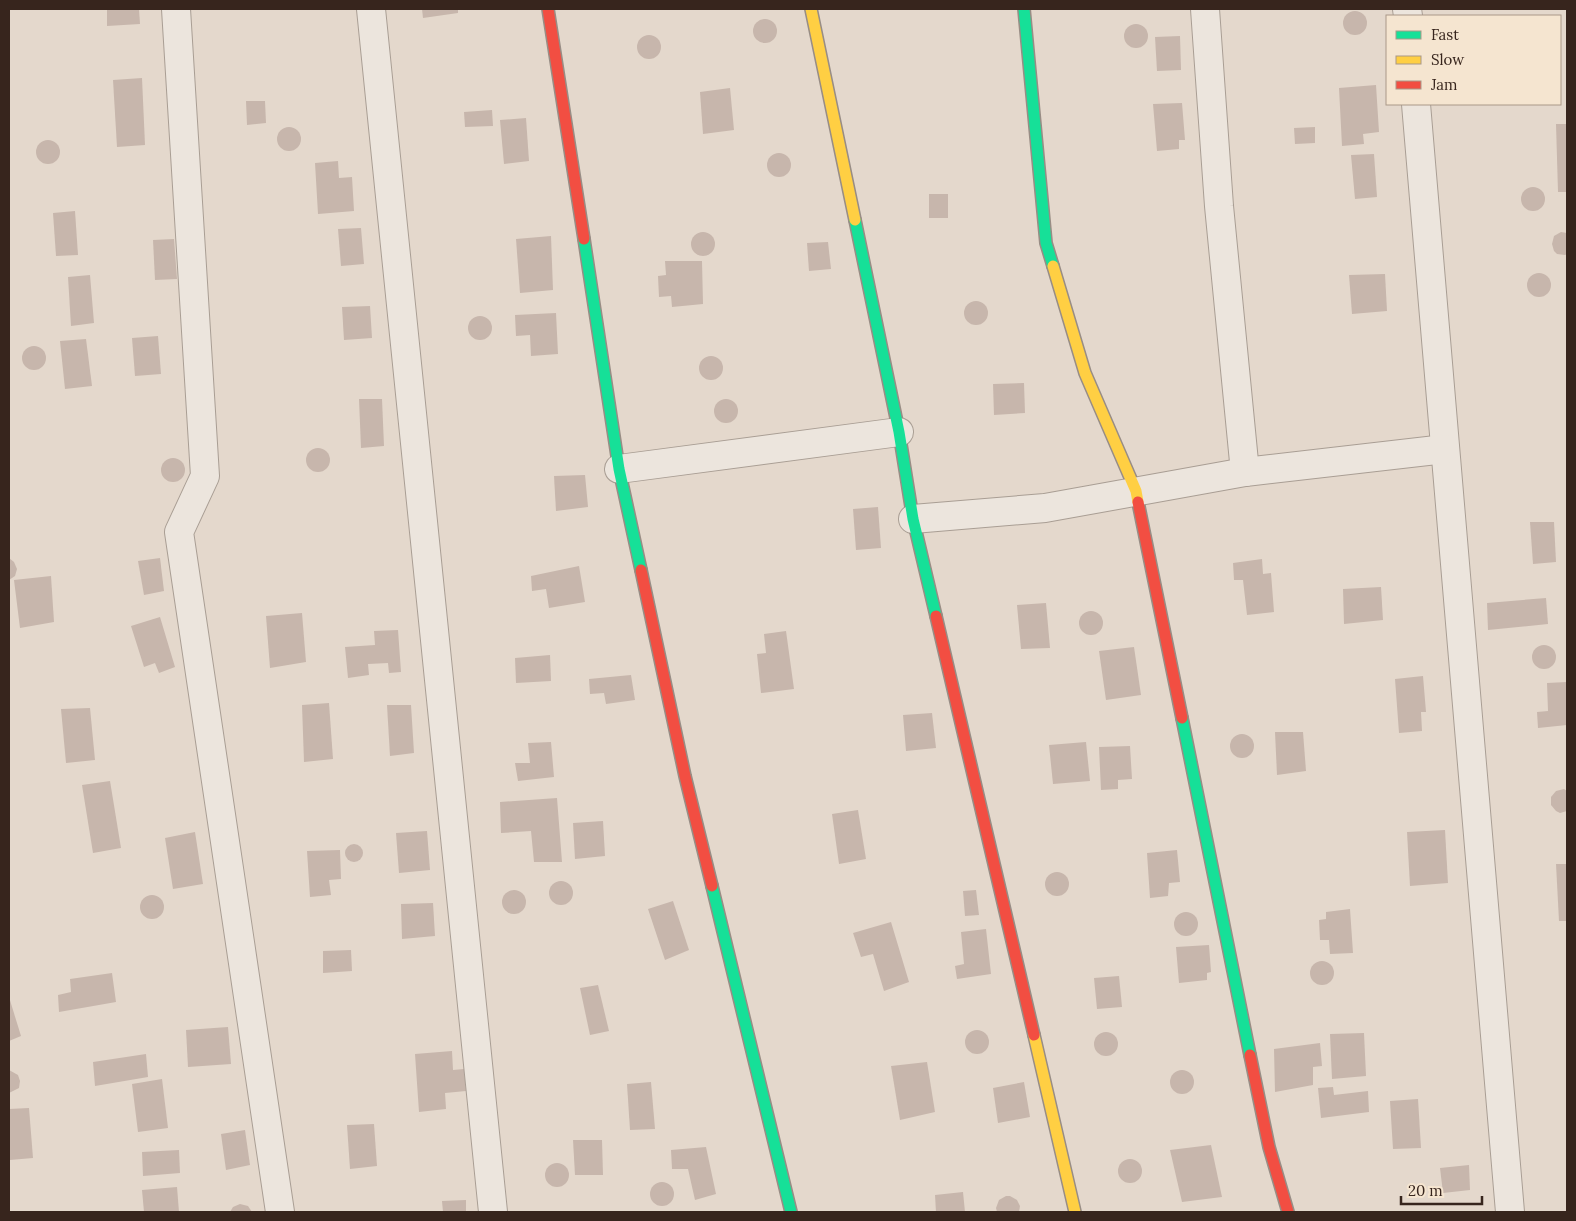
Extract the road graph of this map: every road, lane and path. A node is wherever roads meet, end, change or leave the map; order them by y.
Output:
1 (176, 9) edge
2 (371, 9) edge
3 (548, 9) edge
4 (811, 9) edge
5 (1024, 9) edge
6 (1205, 9) edge
7 (1416, 105) edge
8 (898, 432) junction
9 (1445, 449) junction
10 (619, 470) junction
11 (1246, 472) junction
12 (1136, 490) junction
13 (913, 519) junction
14 (280, 1212) edge
15 (493, 1212) edge
16 (791, 1212) edge
17 (1075, 1212) edge
18 (1288, 1212) edge
19 (1510, 1212) edge

1 - 14 street
2 - 15 street
3 - 10 street
4 - 8 street
5 - 12 street
6 - 11 street
7 - 9 street
8 - 10 street
8 - 13 street
9 - 11 street
9 - 19 street
10 - 16 street
11 - 12 street
12 - 13 street
12 - 18 street
13 - 17 street

